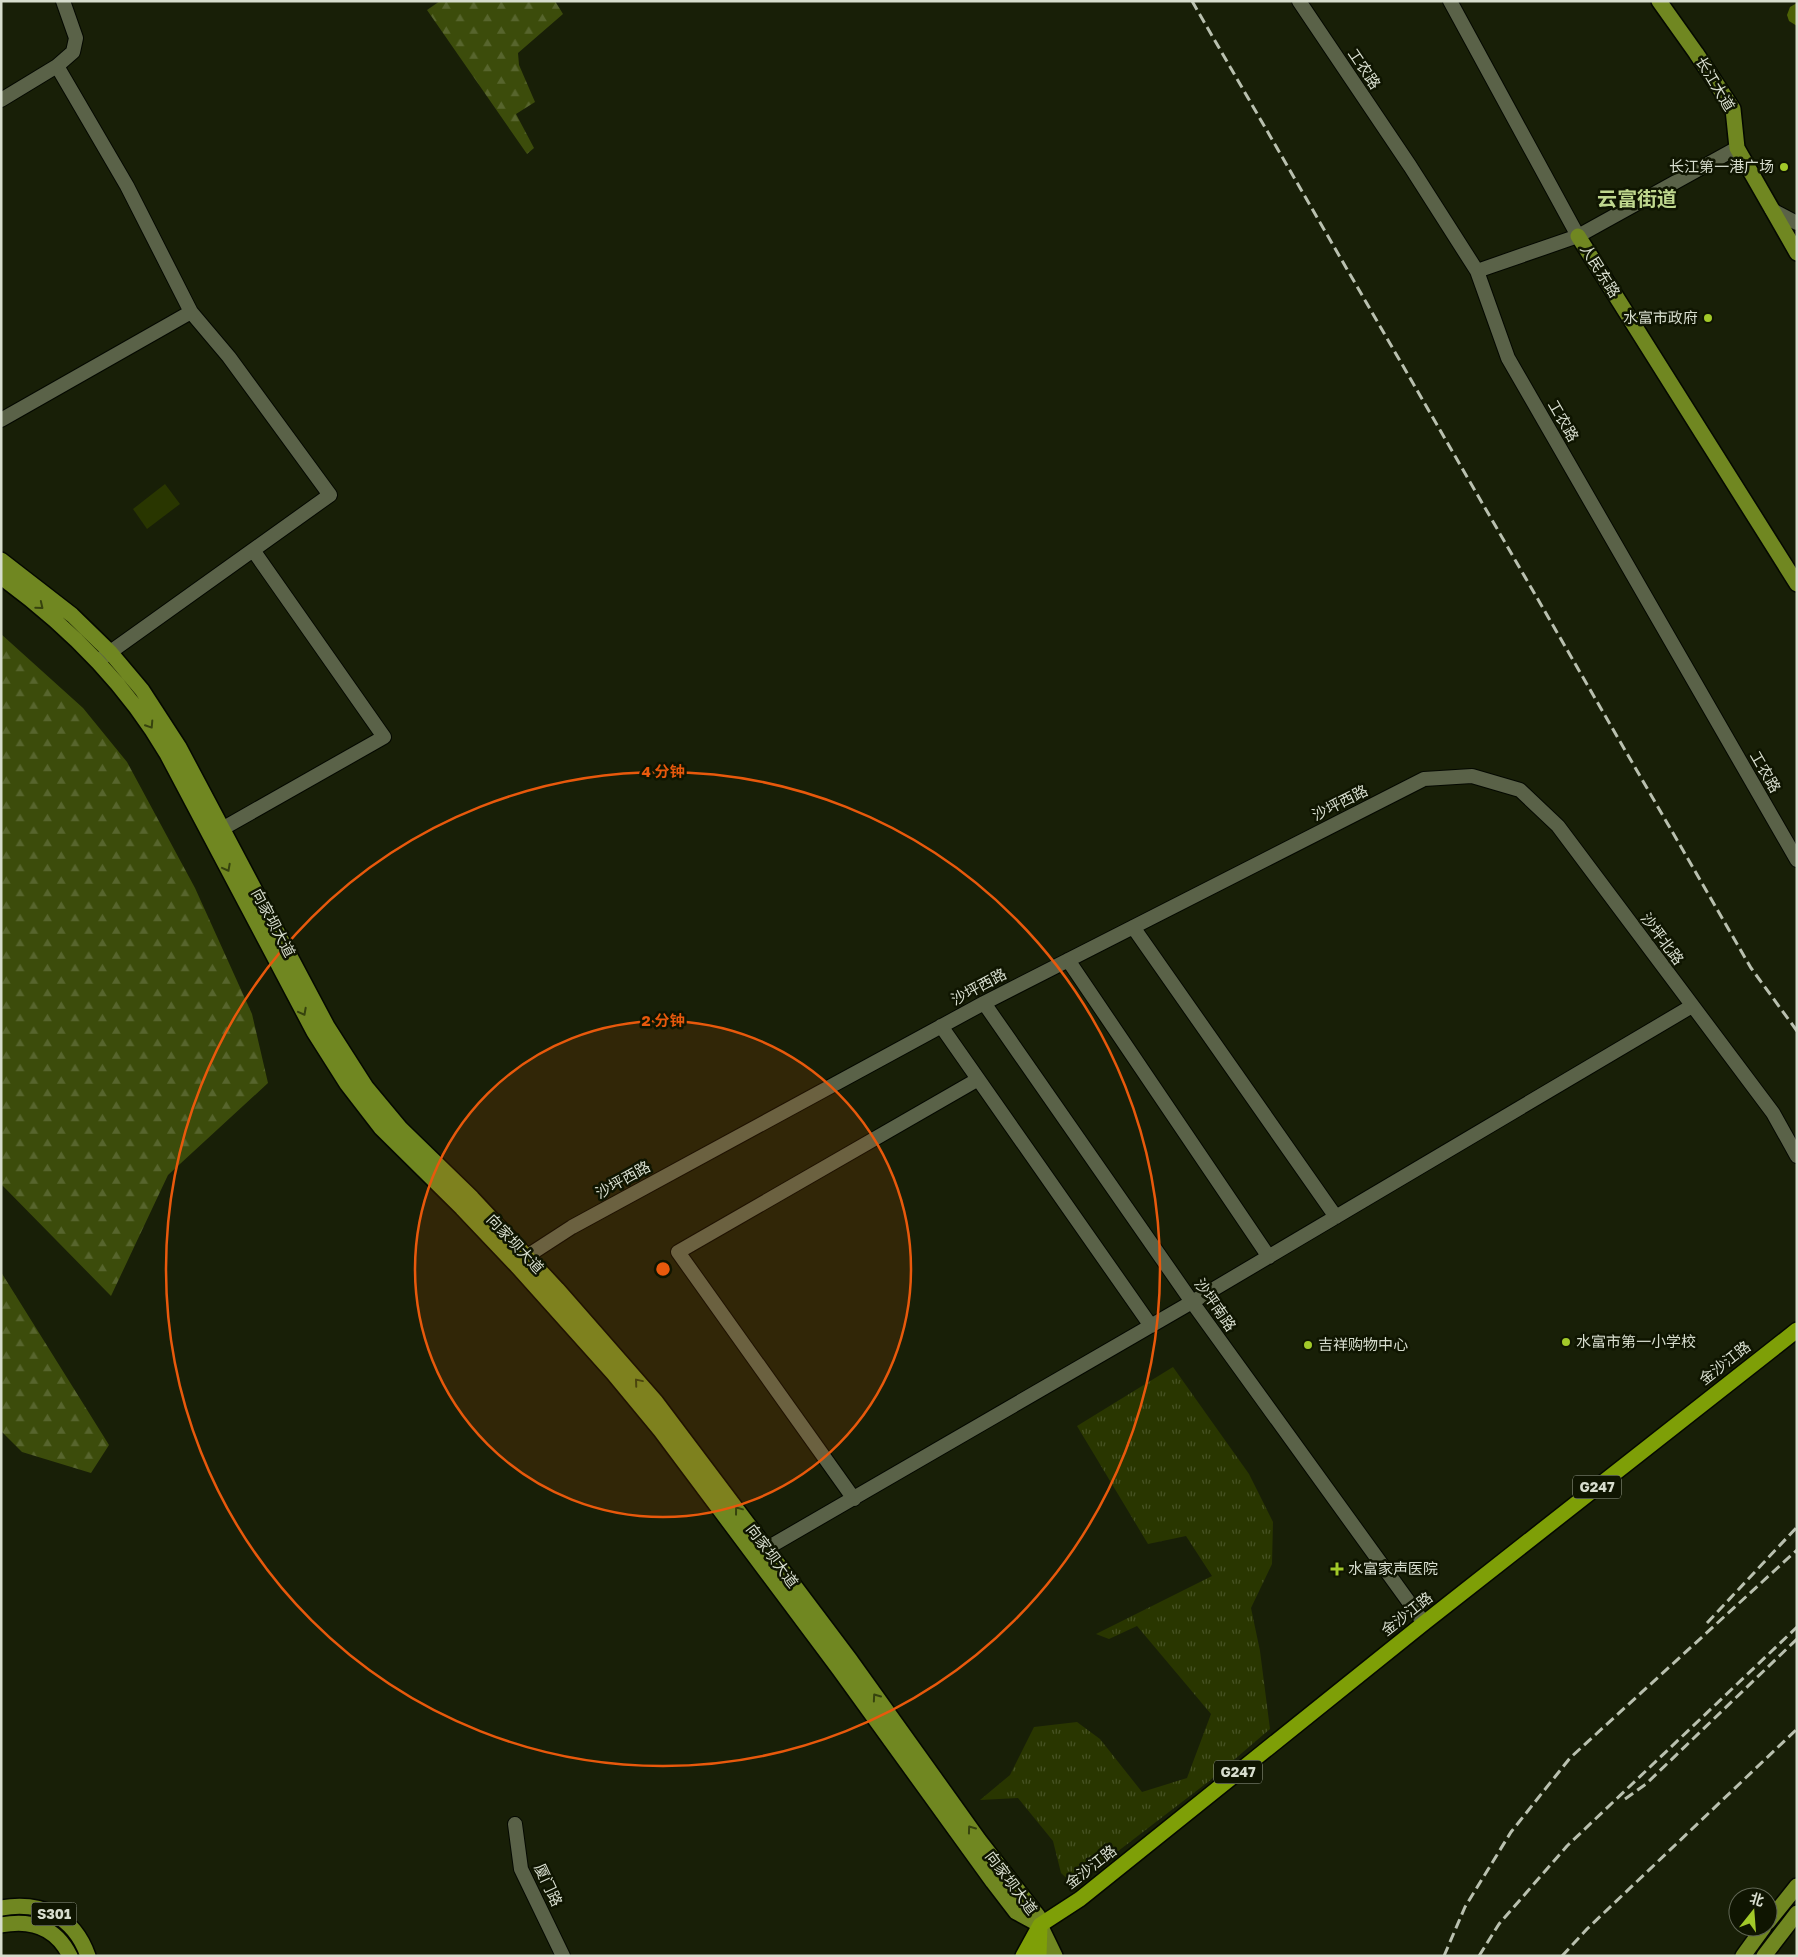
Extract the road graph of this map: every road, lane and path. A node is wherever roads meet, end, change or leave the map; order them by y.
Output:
1 (63, 1) edge
2 (1299, 1) edge
3 (1450, 1) edge
4 (1659, 1) edge
5 (57, 66) junction
6 (1, 100) edge
7 (1736, 148) junction
8 (1772, 210) junction
9 (1797, 223) edge
10 (1578, 236) junction
11 (1797, 254) edge
12 (1477, 271) junction
13 (191, 312) junction
14 (1, 420) edge
15 (253, 550) junction
16 (1, 560) edge
17 (1, 577) edge
18 (1797, 584) edge
19 (104, 656) junction
20 (1472, 776) joint
21 (216, 832) junction
22 (1797, 860) edge
23 (1133, 927) junction
24 (1068, 960) junction
25 (984, 1003) junction
26 (1692, 1006) junction
27 (941, 1026) junction
28 (975, 1081) dead end
29 (1797, 1156) edge
30 (1336, 1217) junction
31 (1269, 1257) junction
32 (521, 1260) junction
33 (1192, 1302) junction
34 (1151, 1326) junction
35 (1797, 1330) edge
36 (854, 1499) junction
37 (761, 1553) junction
38 (1424, 1623) junction
39 (515, 1824) dead end
40 (1797, 1886) edge
41 (1, 1908) edge
42 (1778, 1910) edge
43 (1797, 1913) edge
44 (1, 1925) edge
45 (1040, 1925) junction
46 (1756, 1937) edge
47 (70, 1956) edge
48 (88, 1956) edge
49 (563, 1956) edge
50 (1023, 1956) edge
51 (1039, 1956) edge
52 (1055, 1956) edge
53 (1742, 1956) edge
54 (1764, 1956) edge

1 - 5 street
2 - 12 street, 工农路
3 - 10 street, 人民东路
4 - 7 main road, 长江大道
5 - 6 street
5 - 13 street
7 - 8 main road, 长江大道
7 - 10 street
8 - 9 street
8 - 11 main road, 长江大道
10 - 12 street
10 - 18 main road, 人民东路
12 - 22 street, 工农路
13 - 14 street
13 - 15 street
15 - 19 street
15 - 21 street
16 - 19 main road, 向家坝大道
17 -> 19 main road, 向家坝大道
19 - 21 main road, 向家坝大道
20 - 23 street, 沙坪西路
20 - 26 street, 沙坪北路
21 - 32 main road, 向家坝大道
23 - 24 street, 沙坪西路
23 - 30 street
24 - 25 street, 沙坪西路
24 - 31 street
25 - 27 street, 沙坪西路
25 - 33 street, 沙坪南路
26 - 29 street, 沙坪北路
26 - 30 street
27 - 32 street, 沙坪西路
27 - 34 street
28 - 36 street
30 - 31 street
31 - 33 street
32 - 37 main road, 向家坝大道
33 - 34 street
33 - 38 street, 沙坪南路
34 - 36 street
35 - 38 highway, 金沙江路 / G247
36 - 37 street
37 - 45 main road, 向家坝大道
38 - 45 highway, 金沙江路 / G247
39 - 49 street, 厦门路
40 - 42 main road
41 - 48 main road, S301
43 - 54 main road
44 - 47 main road, S301
45 - 50 highway, G247
45 - 51 highway
45 - 52 main road, 向家坝大道
46 - 53 main road

